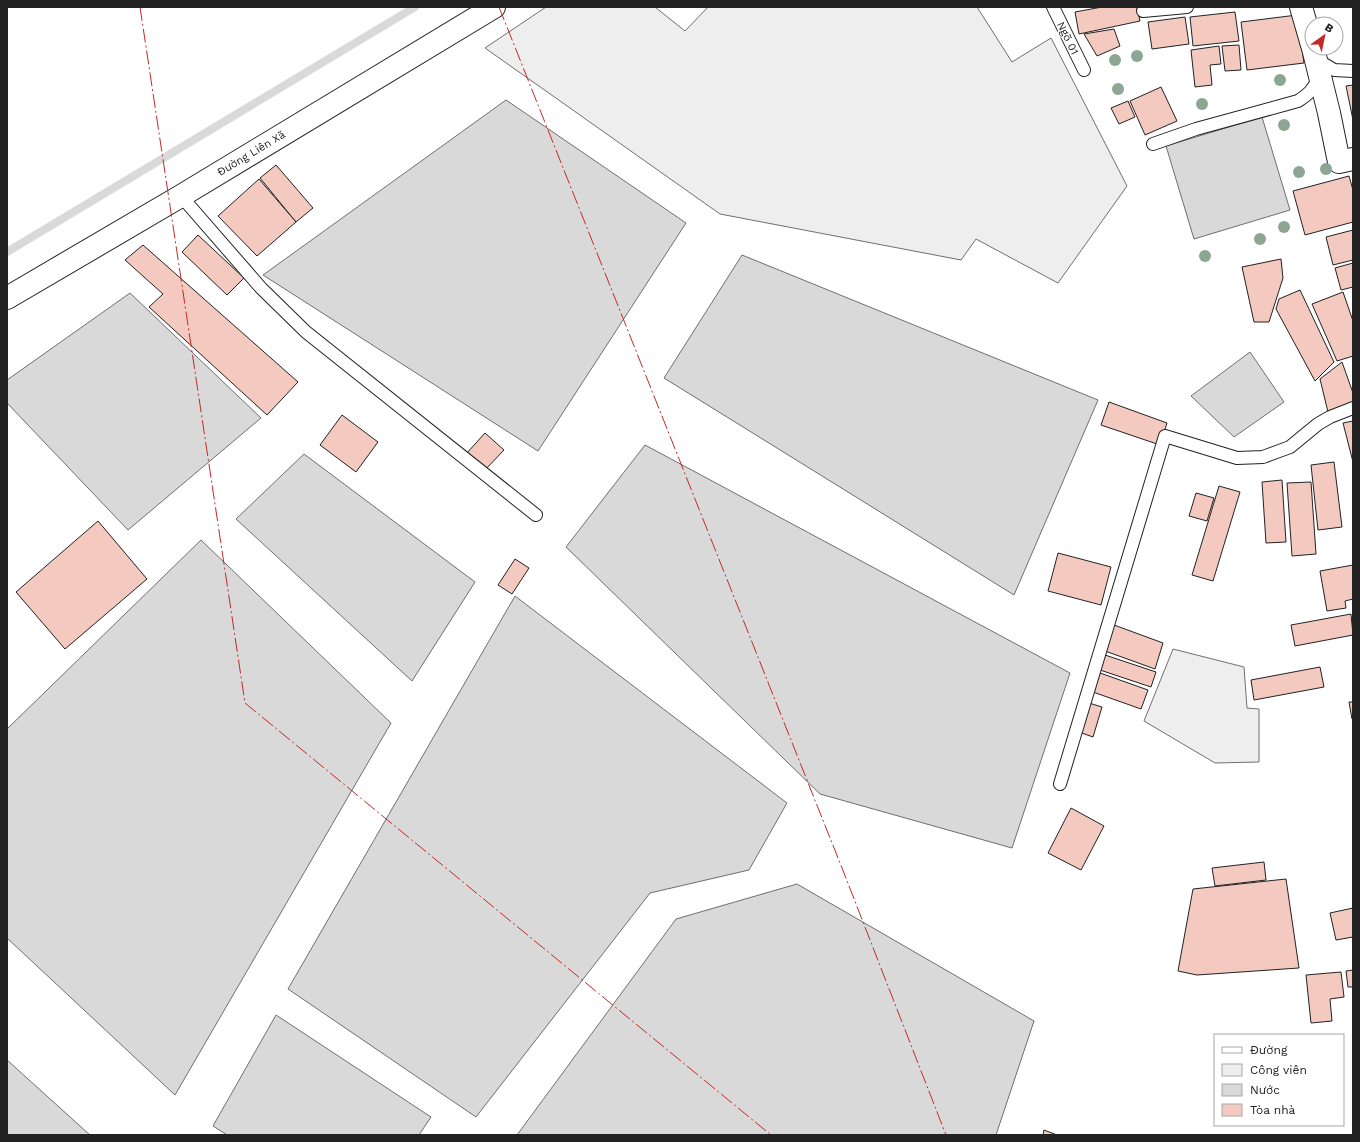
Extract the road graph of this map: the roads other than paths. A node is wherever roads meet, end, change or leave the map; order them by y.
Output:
1 (494, 7) edge
2 (1053, 7) edge
3 (1187, 7) edge
4 (1301, 7) edge
5 (1143, 11) dead end
6 (1304, 18) edge
7 (1315, 56) edge
8 (1084, 70) dead end
9 (1353, 71) edge
10 (1153, 144) dead end
11 (1353, 159) edge
12 (181, 196) junction
13 (7, 298) edge
14 (1353, 408) edge
15 (536, 515) dead end
16 (1060, 784) dead end

1 - 12 street, Đường Liên Xã
2 - 8 lane, Ngõ 01
3 - 5 lane
4 - 6 street
7 - 9 lane
7 - 10 lane
7 - 11 street
12 - 13 street, Đường Liên Xã
12 - 15 lane
14 - 16 lane

